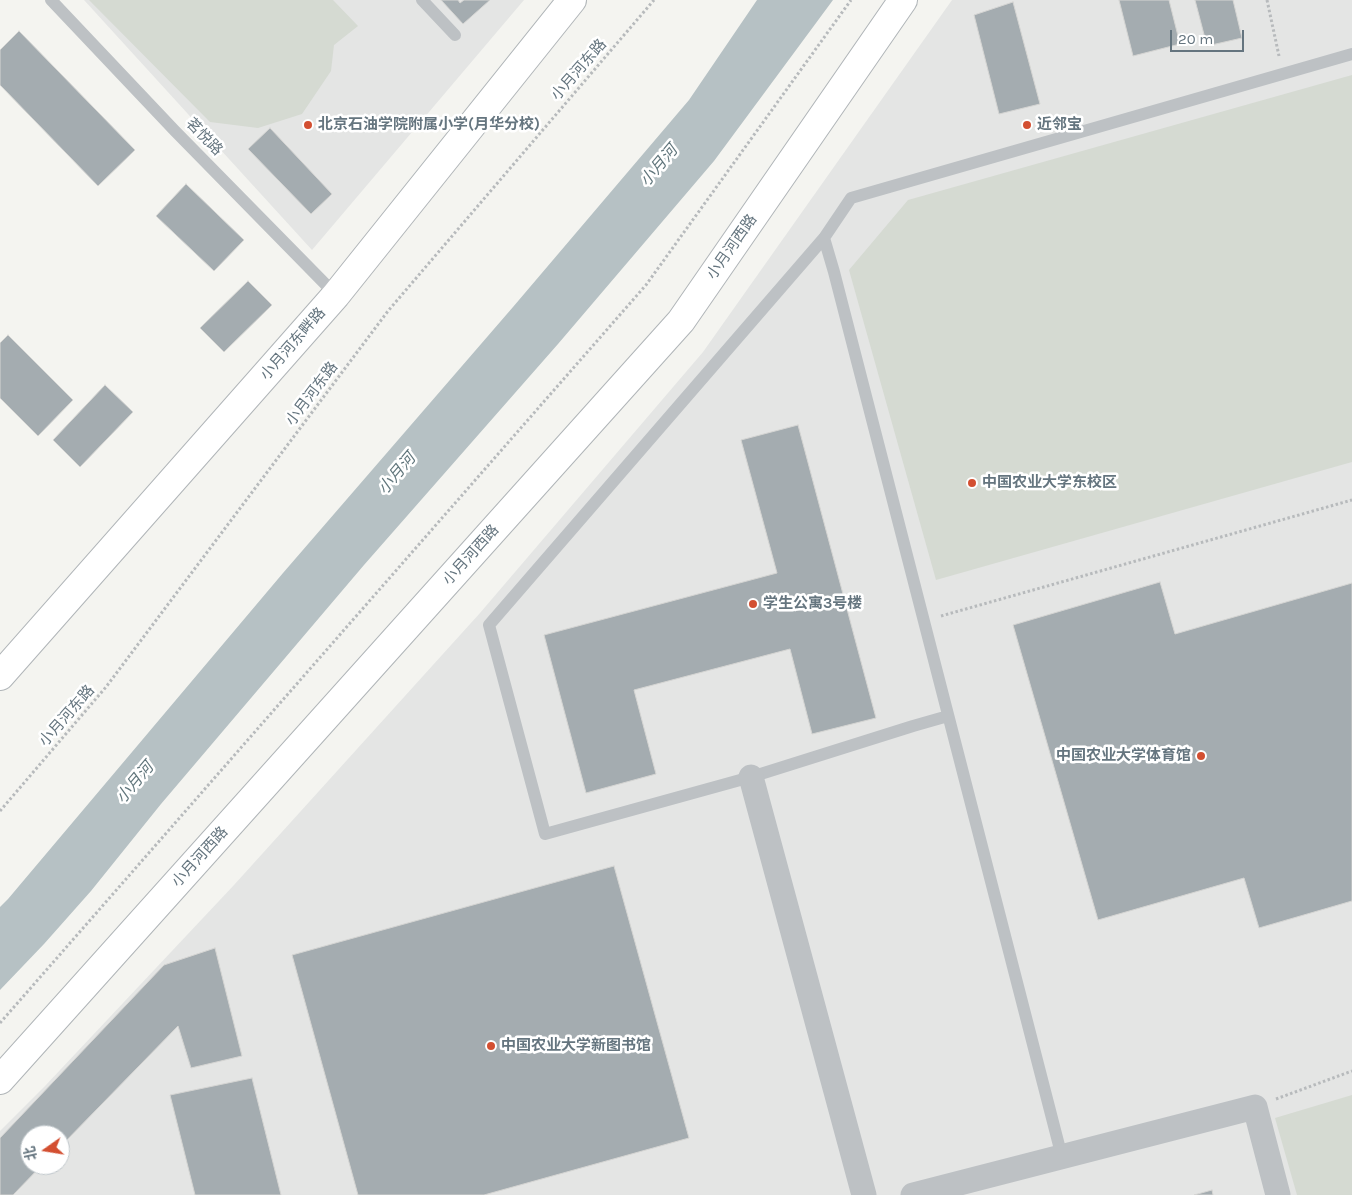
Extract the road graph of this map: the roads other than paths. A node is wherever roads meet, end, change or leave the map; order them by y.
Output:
1 (51, 0) edge
2 (422, 0) edge
3 (572, 0) edge
4 (903, 0) edge
5 (455, 35) dead end
6 (1352, 54) edge
7 (824, 238) junction
8 (336, 296) junction
9 (0, 676) edge
10 (948, 716) junction
11 (751, 777) junction
12 (0, 1080) edge
13 (1062, 1157) junction
14 (864, 1195) edge
15 (913, 1195) edge
16 (1278, 1195) edge

1 - 8 lane, 茗悦路
2 - 5 lane
3 - 8 street, 小月河东畔路
4 - 12 street, 小月河西路
6 - 7 lane
7 - 10 lane
7 - 11 lane
8 - 9 street, 小月河东畔路
10 - 11 lane
10 - 13 lane
11 - 14 street
13 - 15 street
13 - 16 street

